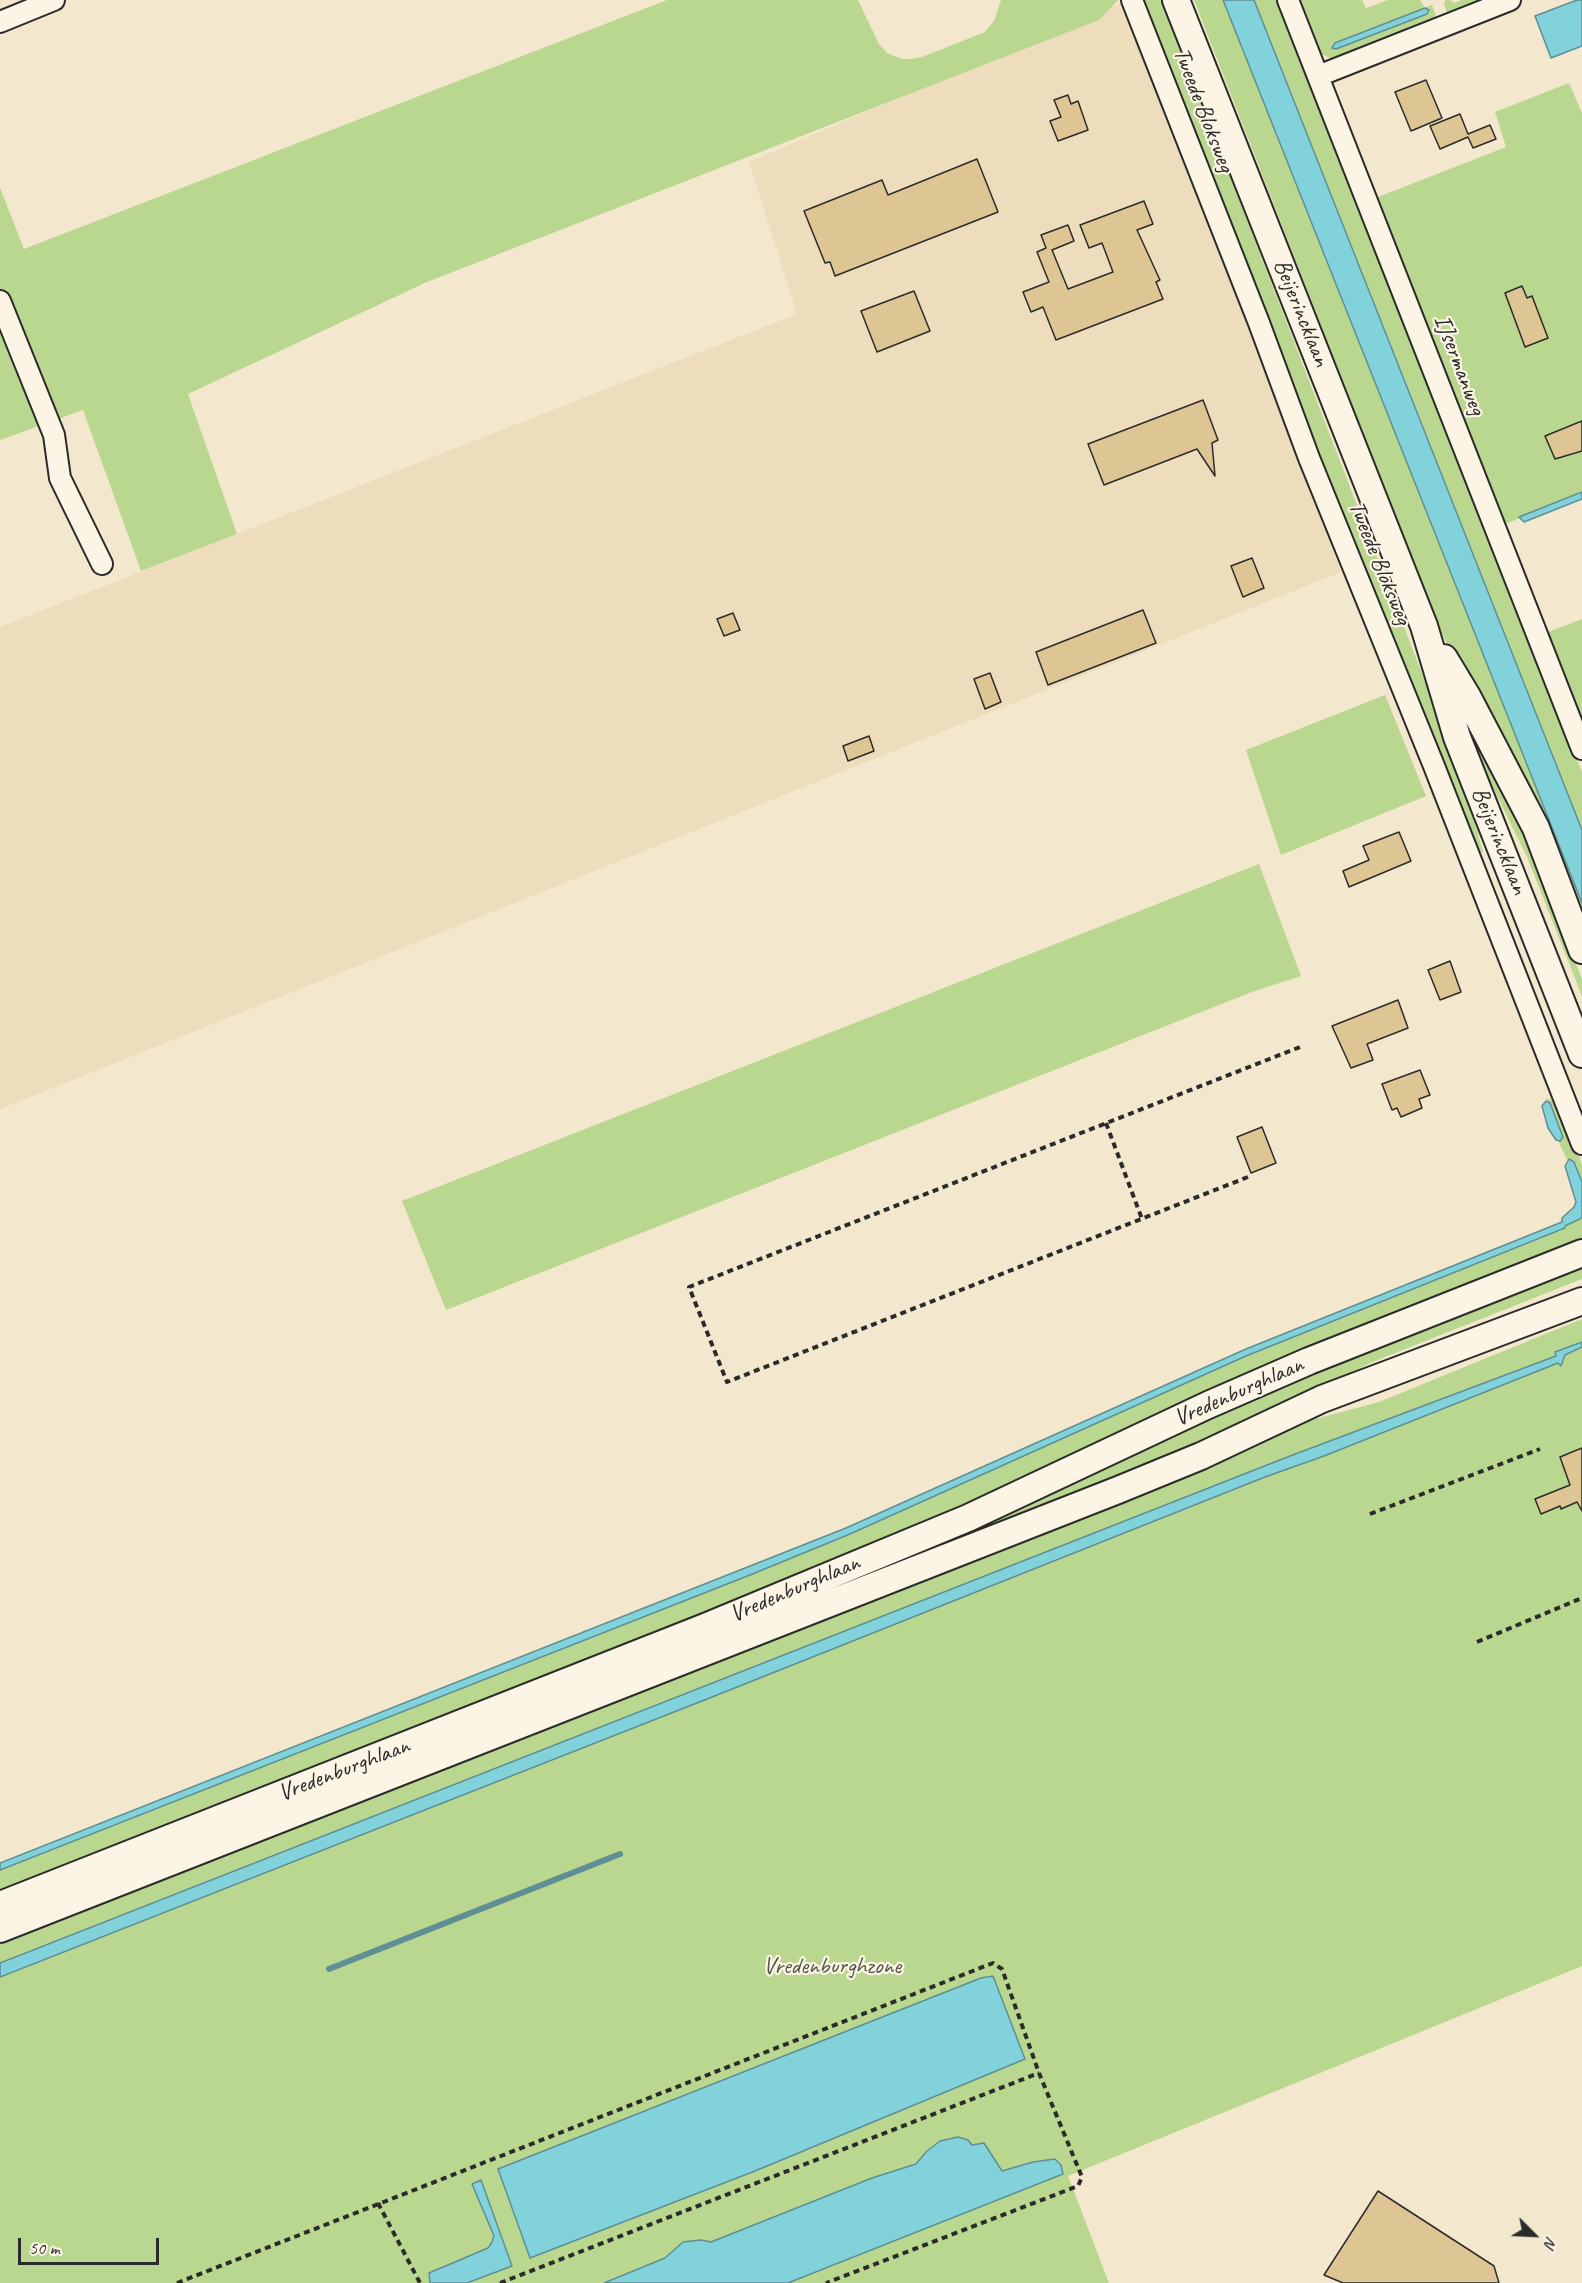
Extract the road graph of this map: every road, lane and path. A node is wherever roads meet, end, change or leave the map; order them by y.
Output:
1 (54, 0) edge
2 (1132, 0) edge
3 (1176, 0) edge
4 (1288, 0) edge
5 (1510, 0) edge
6 (0, 22) edge
7 (1318, 76) junction
8 (0, 301) edge
9 (102, 564) dead end
10 (1424, 626) junction
11 (1582, 749) edge
12 (1582, 950) edge
13 (1300, 1047) dead end
14 (1582, 1054) edge
15 (1106, 1123) junction
16 (1582, 1144) edge
17 (1248, 1177) dead end
18 (1142, 1219) junction
19 (1582, 1253) edge
20 (1582, 1301) edge
21 (1540, 1449) dead end
22 (1370, 1514) dead end
23 (1582, 1598) edge
24 (1477, 1642) dead end
25 (0, 1905) edge
26 (0, 1929) edge
27 (1039, 2073) junction
28 (378, 2203) junction
29 (177, 2283) edge
30 (420, 2283) edge
31 (500, 2283) edge
32 (825, 2283) edge

1 - 6 street
2 - 16 street, Tweede Bloksweg
3 - 10 main road, Beijerincklaan
4 - 7 street, IJsermanweg
5 - 7 street
7 - 11 street, IJsermanweg
8 - 9 street
10 - 12 main road, Beijerincklaan
10 - 14 main road, Beijerincklaan
13 - 15 path
15 - 18 path
15 - 18 path
17 - 18 path
19 - 25 main road, Vredenburghlaan
20 - 26 main road, Vredenburghlaan
21 - 22 path
23 - 24 path
27 - 28 path
27 - 31 path
27 - 32 path
28 - 29 path
28 - 30 path

